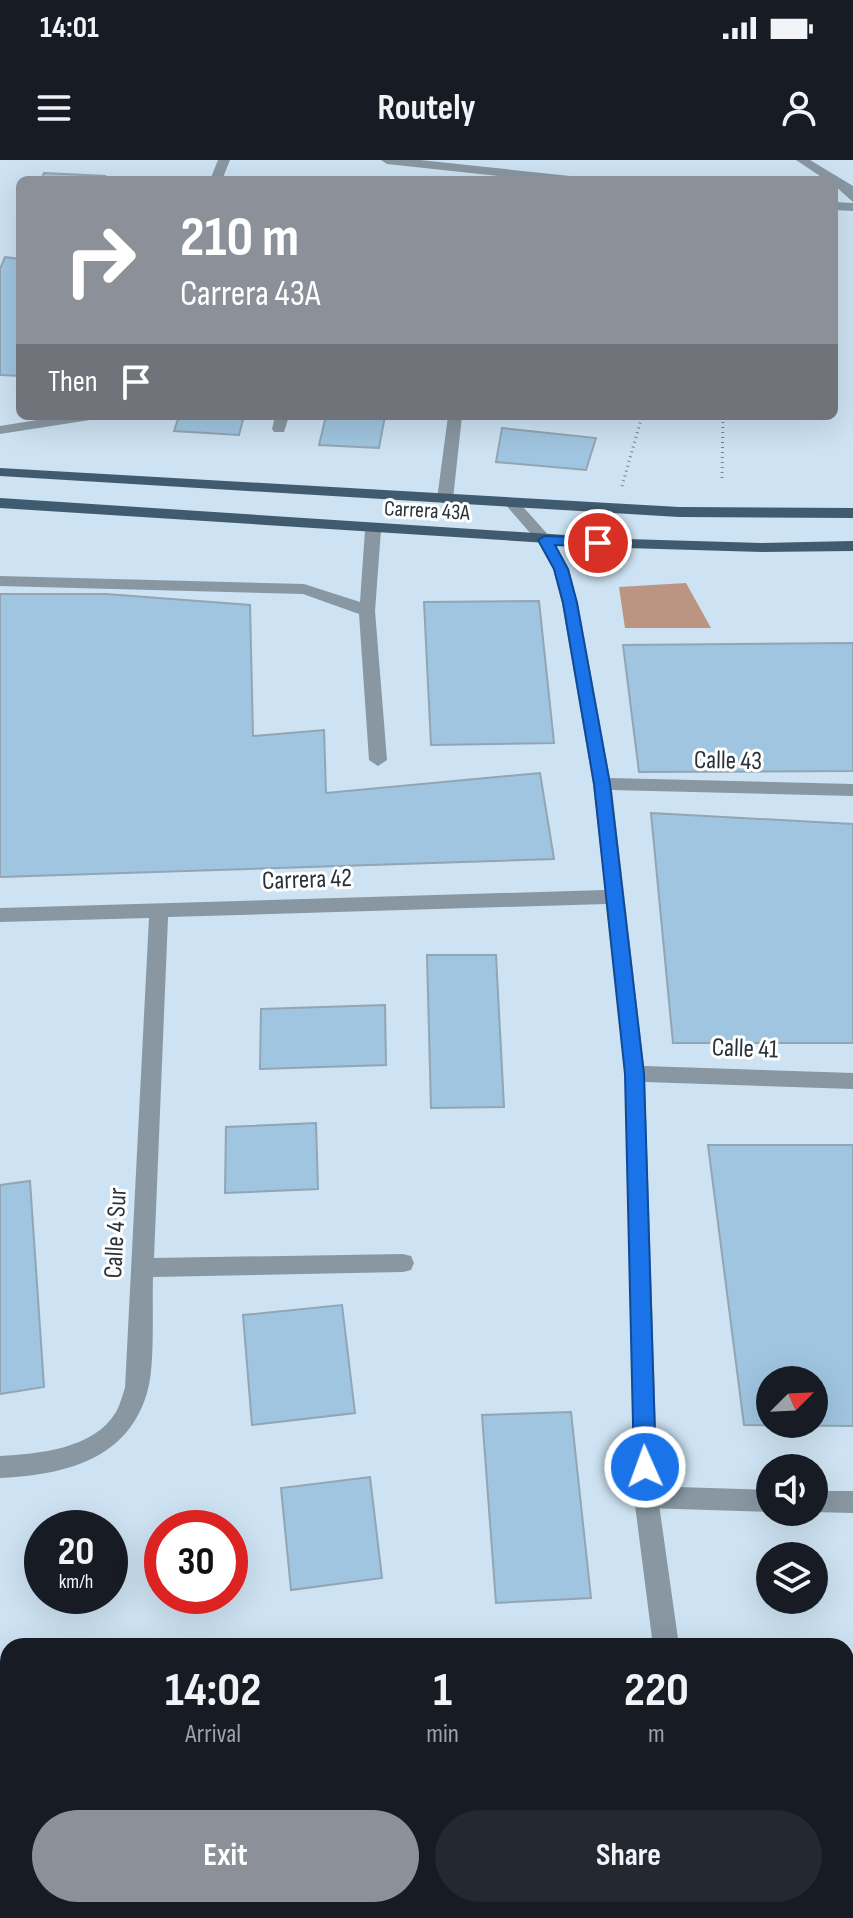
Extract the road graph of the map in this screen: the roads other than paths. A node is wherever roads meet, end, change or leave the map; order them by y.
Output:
1 (387, 160) edge
2 (802, 160) edge
3 (533, 176) edge
4 (828, 176) edge
5 (838, 182) edge
6 (853, 198) edge
7 (64, 420) edge
8 (455, 420) edge
9 (0, 430) edge
10 (0, 472) edge
11 (445, 499) junction
12 (0, 503) edge
13 (512, 503) junction
14 (853, 513) edge
15 (373, 530) junction
16 (545, 540) junction
17 (853, 546) edge
18 (0, 581) edge
19 (367, 611) junction
20 (378, 760) dead end
21 (602, 784) junction
22 (853, 790) edge
23 (615, 897) junction
24 (159, 910) junction
25 (0, 915) edge
26 (635, 1074) junction
27 (853, 1081) edge
28 (403, 1263) dead end
29 (142, 1268) junction
30 (0, 1467) edge
31 (646, 1497) junction
32 (756, 1501) edge
33 (828, 1502) edge
34 (853, 1502) edge
35 (665, 1638) edge

1 - 3 street
2 - 4 street
5 - 6 street
7 - 9 street
8 - 11 street
10 - 11 main road, Carrera 43A
11 - 13 main road, Carrera 43A
12 - 15 main road, Carrera 43A
13 - 14 main road, Carrera 43A
13 - 16 street
15 - 16 main road, Carrera 43A
15 - 19 street
16 - 17 main road, Carrera 43A
16 - 21 street
18 - 19 street
19 - 20 street
21 - 22 street, Calle 43
21 - 23 street
23 - 24 street, Carrera 42
23 - 26 street
24 - 25 street, Carrera 42
24 - 29 street, Calle 4 Sur
26 - 27 street, Calle 41
26 - 31 street
28 - 29 street
29 - 30 street, Calle 4 Sur
31 - 32 street
31 - 35 street
33 - 34 street

